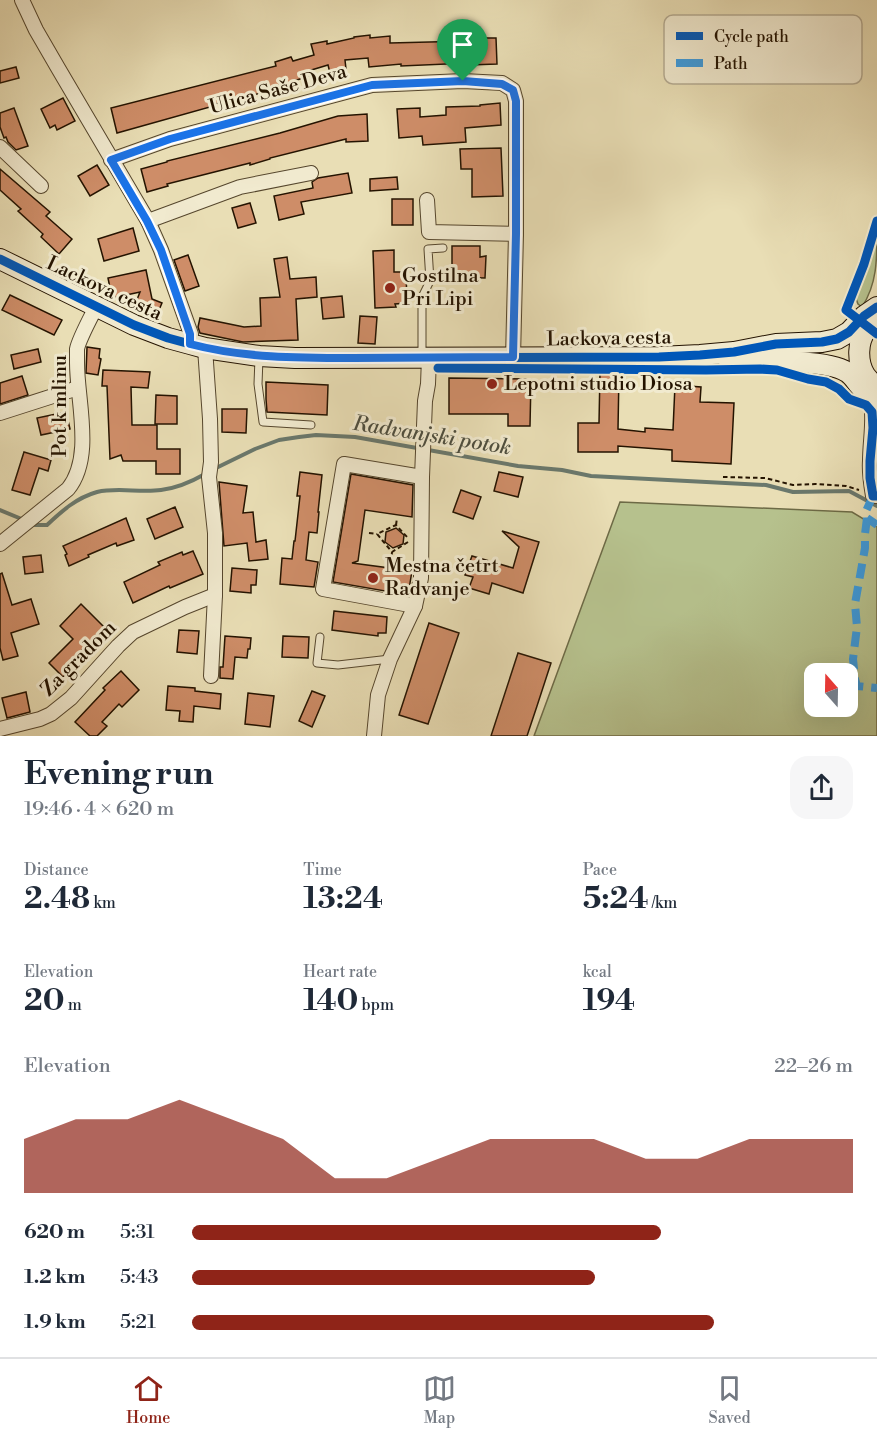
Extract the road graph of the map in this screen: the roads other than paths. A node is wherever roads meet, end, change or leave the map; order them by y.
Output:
1 (22, 0) edge
2 (0, 147) edge
3 (111, 160) junction
4 (311, 173) dead end
5 (41, 186) dead end
6 (427, 200) dead end
7 (147, 221) junction
8 (516, 234) junction
9 (443, 248) dead end
10 (0, 259) edge
11 (96, 307) junction
12 (875, 307) edge
13 (855, 336) junction
14 (198, 346) junction
15 (734, 352) junction
16 (700, 355) junction
17 (259, 356) junction
18 (513, 357) junction
19 (425, 358) junction
20 (865, 378) edge
21 (78, 388) junction
22 (874, 406) edge
23 (0, 413) edge
24 (311, 425) dead end
25 (422, 477) junction
26 (875, 496) edge
27 (0, 544) edge
28 (215, 595) junction
29 (415, 606) junction
30 (320, 637) dead end
31 (390, 659) junction
32 (211, 676) dead end
33 (0, 729) edge
34 (374, 736) edge

1 - 3 street
2 - 5 street
3 - 7 street
3 - 8 street, Ulica Saše Deva
4 - 7 street
6 - 8 street
7 - 14 street
8 - 18 street, Ulica Saše Deva
9 - 19 lane
10 - 11 street, Lackova cesta
11 - 14 street, Lackova cesta
11 - 21 street, Pot k mlinu
12 - 13 street
13 - 15 street
13 - 20 street
14 - 17 street, Lackova cesta
14 - 28 street
15 - 16 street, Lackova cesta
15 - 20 street
16 - 18 street, Lackova cesta
16 - 20 street
17 - 19 street, Lackova cesta
17 - 24 lane
18 - 19 street, Lackova cesta
19 - 25 street
20 - 22 street
21 - 23 street
21 - 27 street, Pot k mlinu
22 - 26 street
25 - 29 street
25 - 29 street
28 - 32 street
28 - 33 street, Za gradom
29 - 31 street
30 - 31 lane
31 - 34 street

